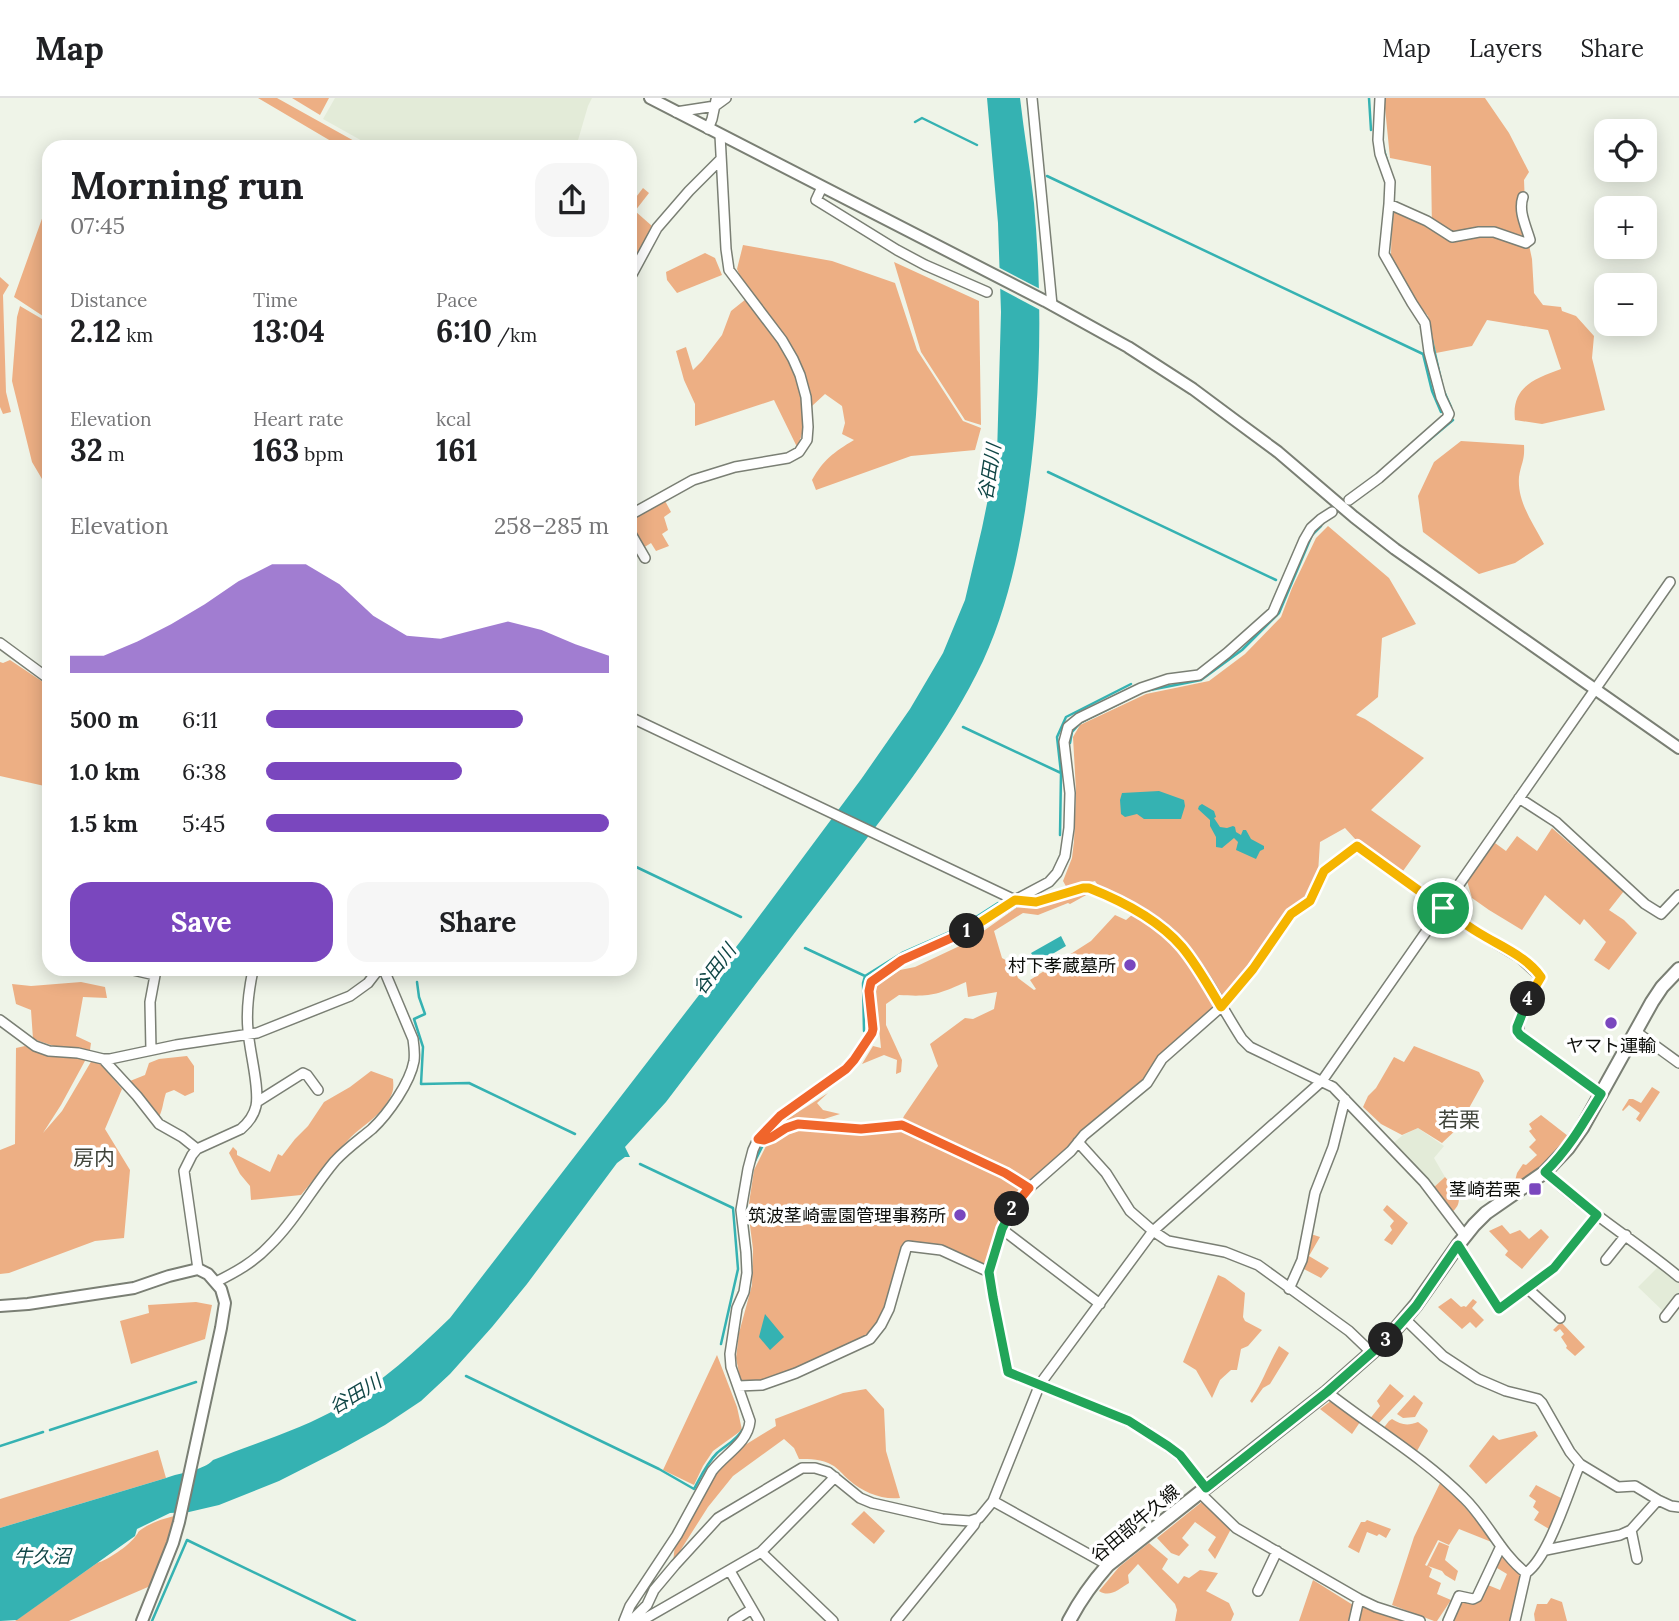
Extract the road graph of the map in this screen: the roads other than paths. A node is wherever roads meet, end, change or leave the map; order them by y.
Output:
1 (650, 98) edge
2 (726, 98) edge
3 (1032, 98) edge
4 (1380, 98) edge
5 (715, 102) edge
6 (676, 112) junction
7 (708, 129) junction
8 (720, 135) junction
9 (721, 159) junction
10 (822, 187) junction
11 (1523, 197) dead end
12 (1390, 204) junction
13 (637, 265) edge
14 (987, 292) dead end
15 (1049, 303) junction
16 (1349, 500) dead end
17 (637, 511) edge
18 (1332, 512) dead end
19 (637, 544) edge
20 (645, 558) dead end
21 (1676, 583) edge
22 (0, 643) edge
23 (42, 674) edge
24 (1595, 689) junction
25 (637, 720) edge
26 (1679, 748) edge
27 (1519, 798) junction
28 (1679, 895) edge
29 (1015, 900) junction
30 (1443, 908) junction
31 (1679, 969) edge
32 (155, 976) edge
33 (252, 976) edge
34 (373, 976) edge
35 (387, 976) edge
36 (1221, 1007) junction
37 (0, 1020) edge
38 (1635, 1031) junction
39 (248, 1035) junction
40 (150, 1050) junction
41 (103, 1059) junction
42 (1679, 1063) edge
43 (1322, 1081) junction
44 (318, 1090) dead end
45 (1601, 1094) junction
46 (1345, 1099) junction
47 (257, 1102) junction
48 (758, 1139) junction
49 (1078, 1142) junction
50 (197, 1149) junction
51 (1545, 1172) junction
52 (1029, 1188) junction
53 (1597, 1215) junction
54 (1001, 1231) junction
55 (1153, 1231) junction
56 (1626, 1236) junction
57 (1461, 1240) junction
58 (1606, 1260) dead end
59 (198, 1269) junction
60 (989, 1272) junction
61 (1679, 1277) edge
62 (216, 1282) junction
63 (1527, 1288) junction
64 (1289, 1289) junction
65 (1679, 1300) edge
66 (1100, 1304) junction
67 (0, 1306) edge
68 (1665, 1317) dead end
69 (1560, 1318) dead end
70 (1405, 1319) junction
71 (1373, 1353) junction
72 (1040, 1384) junction
73 (738, 1386) junction
74 (1327, 1392) junction
75 (1580, 1464) junction
76 (835, 1477) junction
77 (1203, 1490) junction
78 (1658, 1500) junction
79 (993, 1501) junction
80 (1679, 1507) edge
81 (976, 1520) junction
82 (1631, 1530) junction
83 (1501, 1546) junction
84 (1546, 1550) junction
85 (1277, 1551) junction
86 (761, 1552) junction
87 (1637, 1559) dead end
88 (1108, 1566) junction
89 (730, 1571) junction
90 (1526, 1573) junction
91 (1258, 1591) dead end
92 (1359, 1599) junction
93 (752, 1609) junction
94 (142, 1621) edge
95 (624, 1621) edge
96 (631, 1621) edge
97 (641, 1621) edge
98 (733, 1621) edge
99 (759, 1621) edge
100 (833, 1621) edge
101 (896, 1621) edge
102 (1069, 1621) edge
103 (1354, 1621) edge
104 (1420, 1621) edge
105 (1448, 1621) edge
106 (1515, 1621) edge

1 - 6 street
2 - 5 street
3 - 15 street
4 - 12 street
5 - 6 street
5 - 7 street
6 - 7 street
7 - 8 street
8 - 9 street
8 - 10 street
9 - 13 street
9 - 17 street
10 - 14 street
10 - 15 street
11 - 12 street
12 - 16 street
15 - 24 street
18 - 29 street
19 - 20 street
21 - 24 street
22 - 23 street
24 - 26 street
24 - 27 street
25 - 29 street
27 - 28 street
27 - 30 street
29 - 36 street
29 - 48 street
30 - 36 street
30 - 43 street
30 - 45 street
31 - 38 main road, 谷田部牛久線
32 - 40 street
33 - 39 street
34 - 39 street
35 - 62 street
36 - 43 street
36 - 49 street
37 - 41 street
38 - 42 street
38 - 45 main road, 谷田部牛久線
39 - 40 street
39 - 47 street
40 - 41 street
41 - 50 street
43 - 46 street
43 - 55 street
44 - 47 street
45 - 51 main road, 谷田部牛久線
46 - 57 street
46 - 64 street
47 - 50 street
48 - 52 street
48 - 73 street
49 - 52 street
49 - 55 street
50 - 59 street
51 - 53 street
51 - 57 main road, 谷田部牛久線
52 - 54 street
53 - 56 street
53 - 63 street
54 - 60 street
54 - 66 street
55 - 64 street
55 - 66 street
56 - 58 street
56 - 61 street
57 - 63 street
57 - 70 main road, 谷田部牛久線
59 - 62 street
59 - 67 street
60 - 72 street
60 - 73 street
62 - 94 street
63 - 69 street
64 - 71 street
65 - 68 street
66 - 72 street
70 - 71 main road, 谷田部牛久線
70 - 75 street
71 - 74 main road, 谷田部牛久線
72 - 77 street
72 - 79 street
73 - 95 street
74 - 77 main road, 谷田部牛久線
74 - 83 street
75 - 78 street
75 - 84 street
76 - 81 street
76 - 86 street
76 - 96 street
77 - 85 street
77 - 88 main road, 谷田部牛久線
78 - 80 street
78 - 82 street
79 - 81 street
79 - 88 street
81 - 101 street
82 - 84 street
82 - 87 street
83 - 90 street
83 - 105 street
84 - 90 street
85 - 91 street
85 - 92 street
86 - 89 street
86 - 100 street
88 - 102 main road, 谷田部牛久線
89 - 93 street
89 - 97 street
90 - 106 street
92 - 103 street
92 - 104 street
93 - 98 street
93 - 99 street

